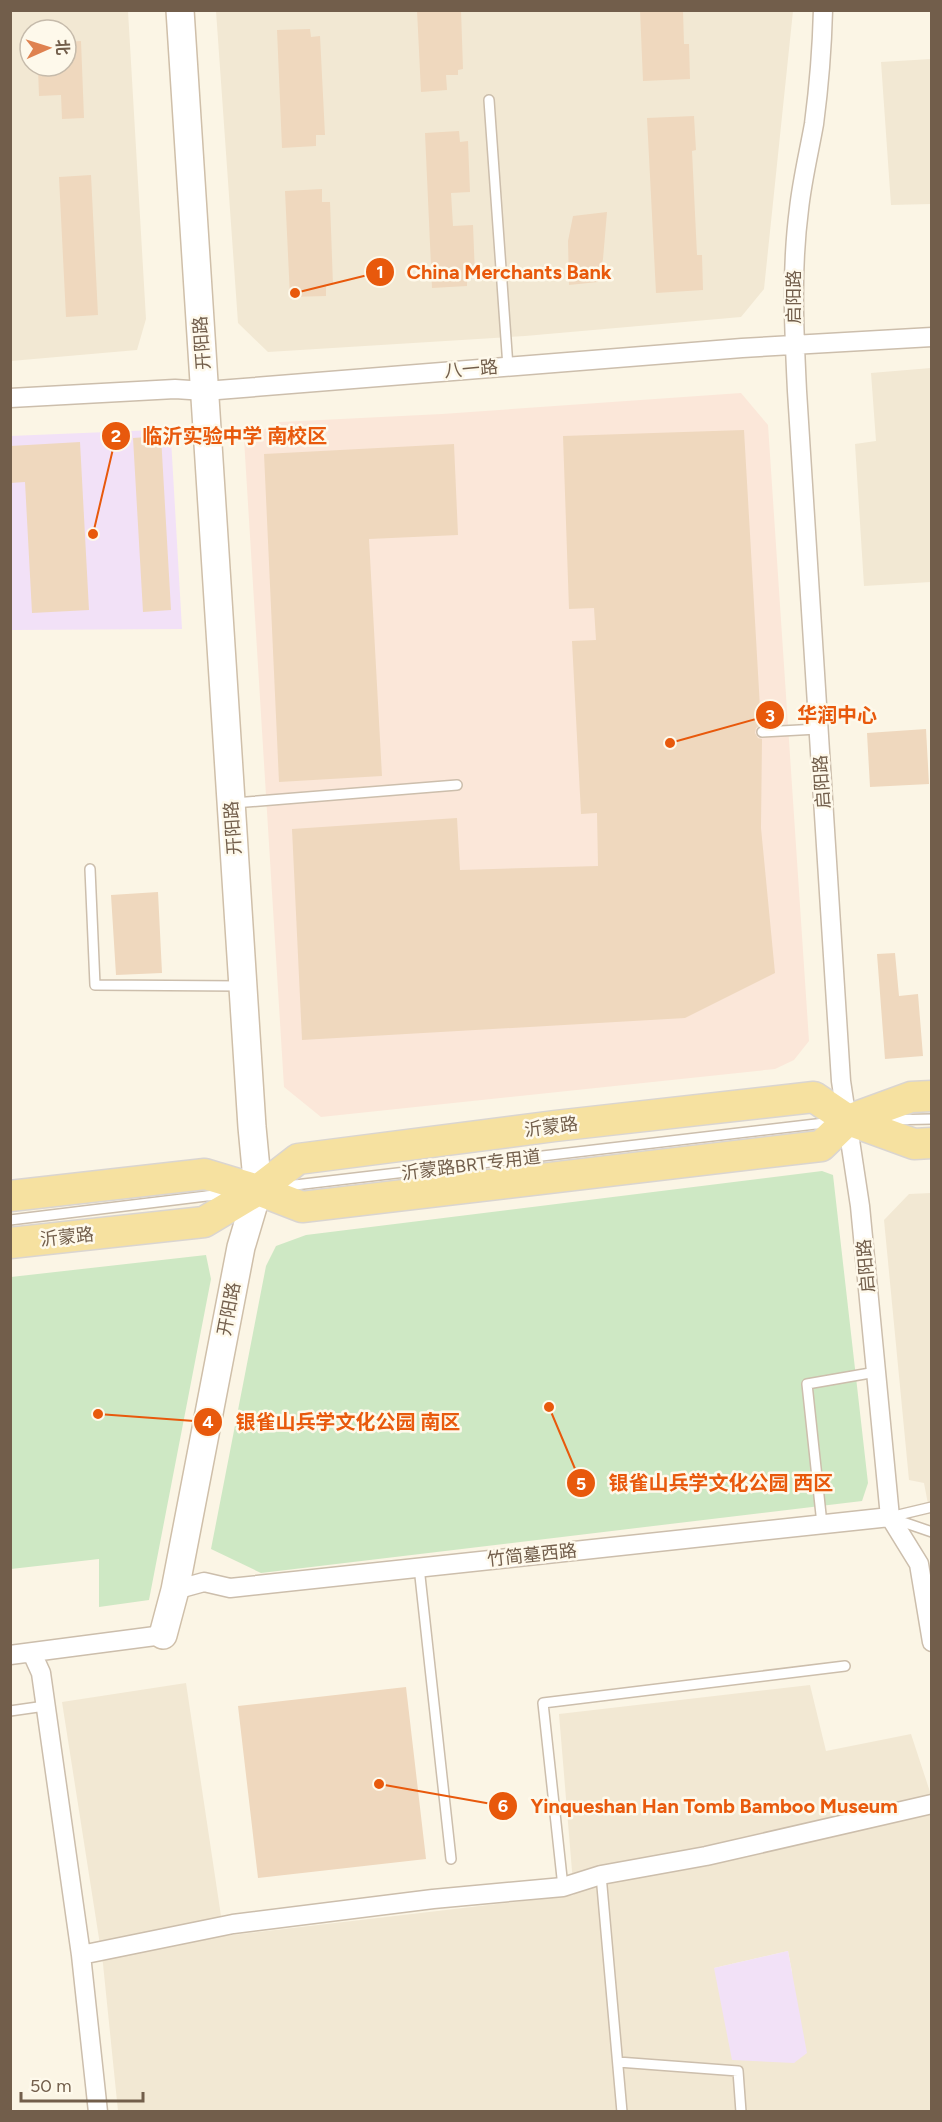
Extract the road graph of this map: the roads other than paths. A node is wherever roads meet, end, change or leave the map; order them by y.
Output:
1 (180, 10) edge
2 (823, 10) edge
3 (489, 100) dead end
4 (932, 337) edge
5 (795, 345) junction
6 (508, 367) junction
7 (205, 391) junction
8 (10, 398) edge
9 (818, 729) junction
10 (762, 732) dead end
11 (457, 785) dead end
12 (231, 803) junction
13 (90, 869) dead end
14 (243, 986) junction
15 (932, 1096) edge
16 (932, 1119) edge
17 (848, 1120) junction
18 (932, 1143) edge
19 (258, 1190) junction
20 (10, 1196) edge
21 (10, 1220) edge
22 (10, 1243) edge
23 (876, 1372) junction
24 (932, 1508) edge
25 (890, 1517) junction
26 (822, 1524) junction
27 (932, 1532) edge
28 (419, 1567) junction
29 (175, 1590) junction
30 (163, 1635) joint
31 (932, 1642) edge
32 (32, 1653) junction
33 (10, 1655) edge
34 (845, 1666) dead end
35 (45, 1706) junction
36 (10, 1711) edge
37 (932, 1804) edge
38 (451, 1859) dead end
39 (601, 1875) junction
40 (563, 1887) junction
41 (81, 1955) junction
42 (618, 2062) junction
43 (98, 2112) edge
44 (622, 2112) edge
45 (741, 2112) edge

1 - 7 street, 开阳路
2 - 5 street, 启阳路
3 - 6 lane
4 - 5 street, 八一路
5 - 6 street, 八一路
5 - 9 street, 启阳路
6 - 7 street, 八一路
7 - 8 street, 八一路
7 - 12 street, 开阳路
9 - 10 lane
9 - 17 street, 启阳路
11 - 12 lane
12 - 14 street, 开阳路
13 - 14 lane
14 - 19 street, 开阳路
15 - 17 main road
16 - 17 lane
17 - 18 main road, 沂蒙路
17 - 19 main road
17 - 19 main road, 沂蒙路
17 - 23 street, 启阳路
19 - 20 main road
19 - 21 lane
19 - 22 main road, 沂蒙路
19 - 29 street, 开阳路
23 - 25 street, 启阳路
23 - 26 lane
24 - 25 lane
25 - 26 street, 竹简墓西路
25 - 27 lane
25 - 31 street
26 - 28 street, 竹简墓西路
28 - 29 street, 竹简墓西路
28 - 38 lane
29 - 30 street, 开阳路
30 - 32 street
32 - 33 street
32 - 35 street
34 - 40 lane
35 - 36 lane
35 - 41 street
37 - 39 street
39 - 40 street
39 - 42 lane
40 - 41 street
41 - 43 street
42 - 44 lane
42 - 45 lane

